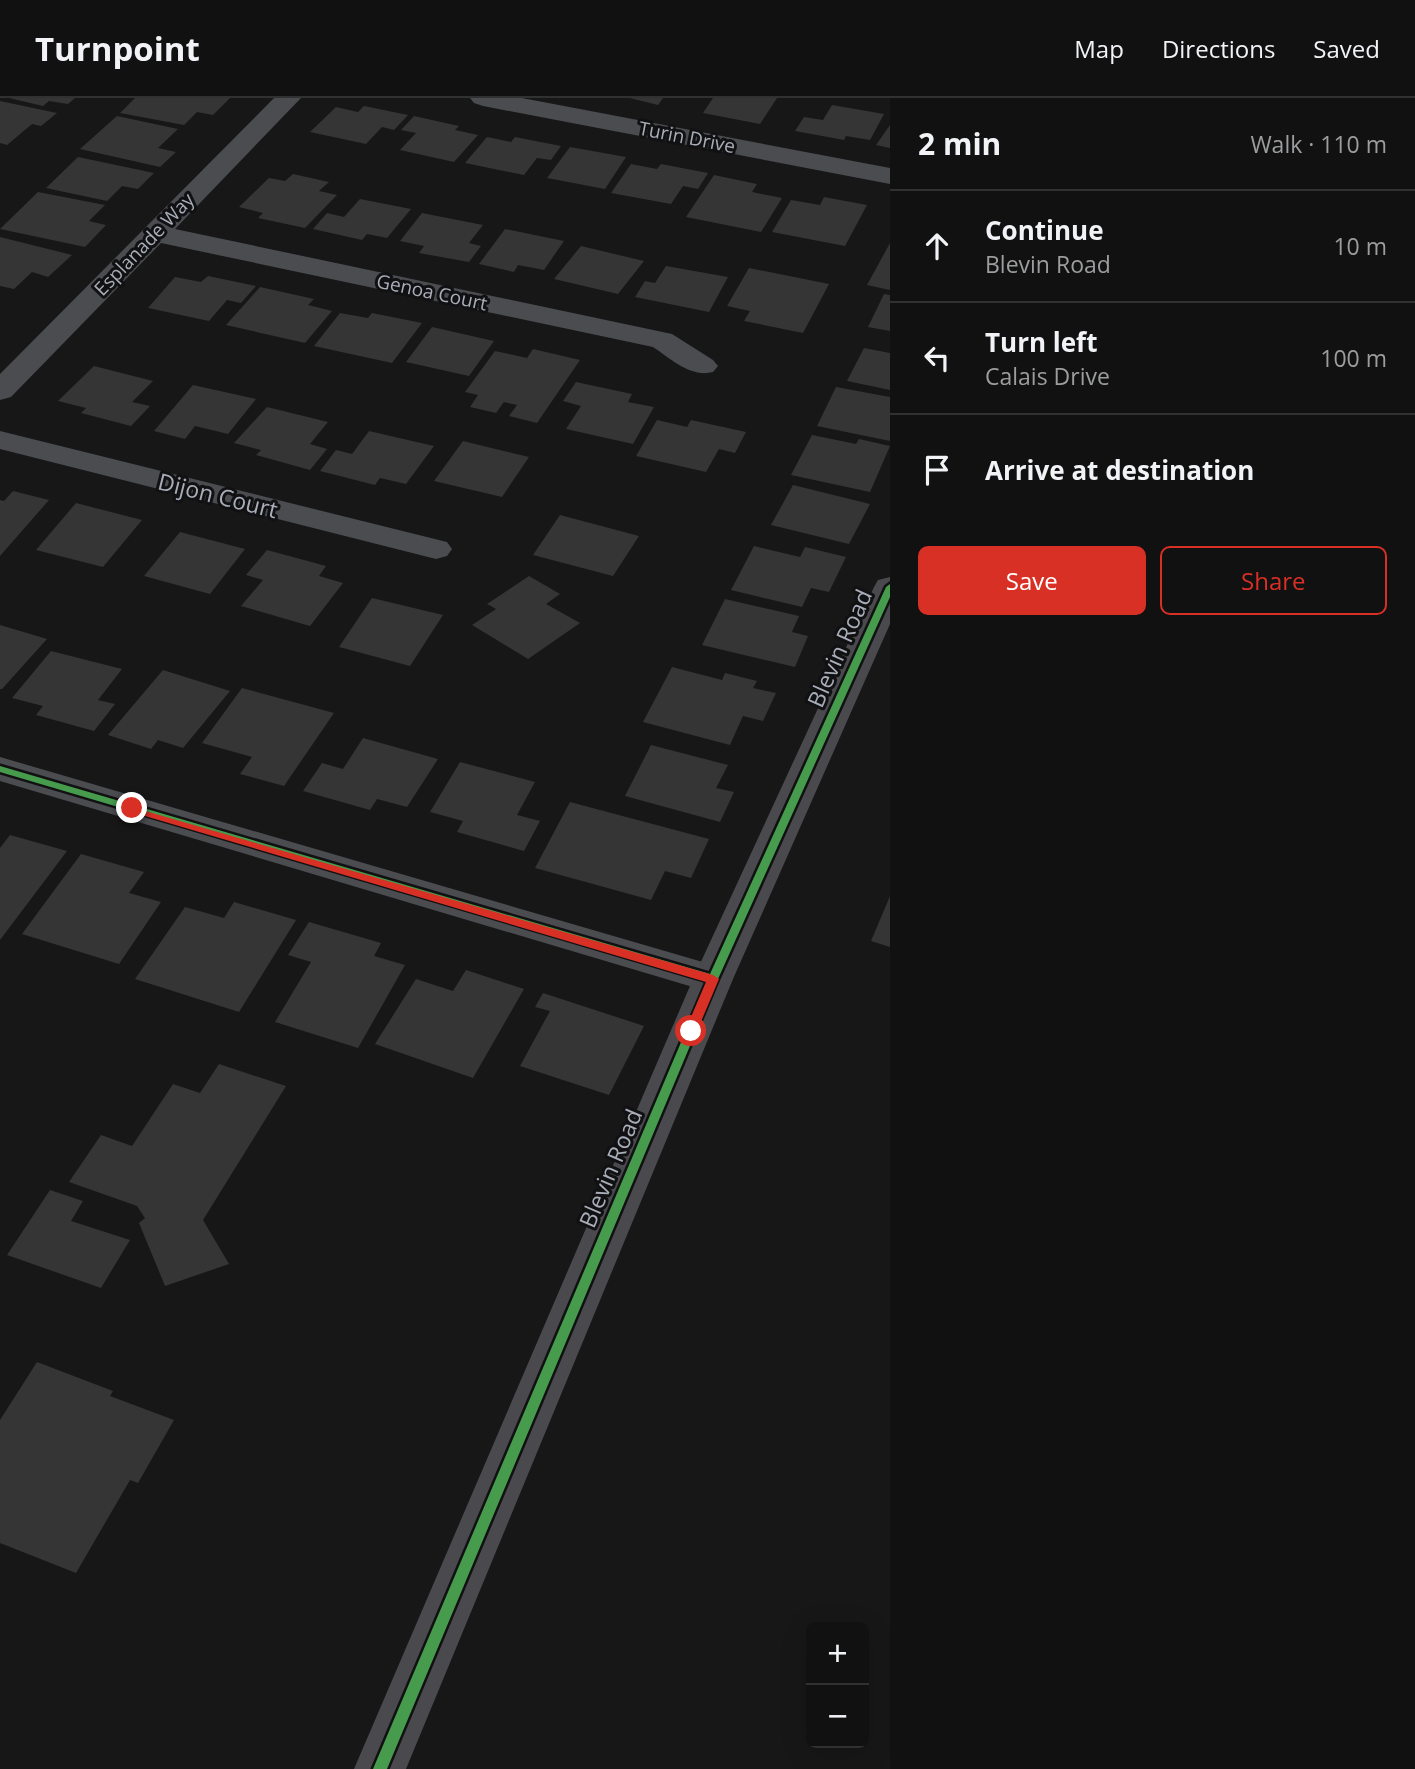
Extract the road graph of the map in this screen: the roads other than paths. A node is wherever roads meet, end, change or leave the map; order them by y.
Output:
1 (288, 98) edge
2 (484, 98) edge
3 (890, 176) edge
4 (155, 233) junction
5 (703, 366) dead end
6 (0, 391) edge
7 (0, 440) edge
8 (436, 549) dead end
9 (890, 587) edge
10 (0, 769) edge
11 (713, 979) junction
12 (380, 1769) edge

1 - 4 street, Esplanade Way
2 - 3 street, Turin Drive
4 - 5 street, Genoa Court
4 - 6 street, Esplanade Way
7 - 8 street, Dijon Court
9 - 11 street, Blevin Road
10 - 11 street
11 - 12 street, Blevin Road

